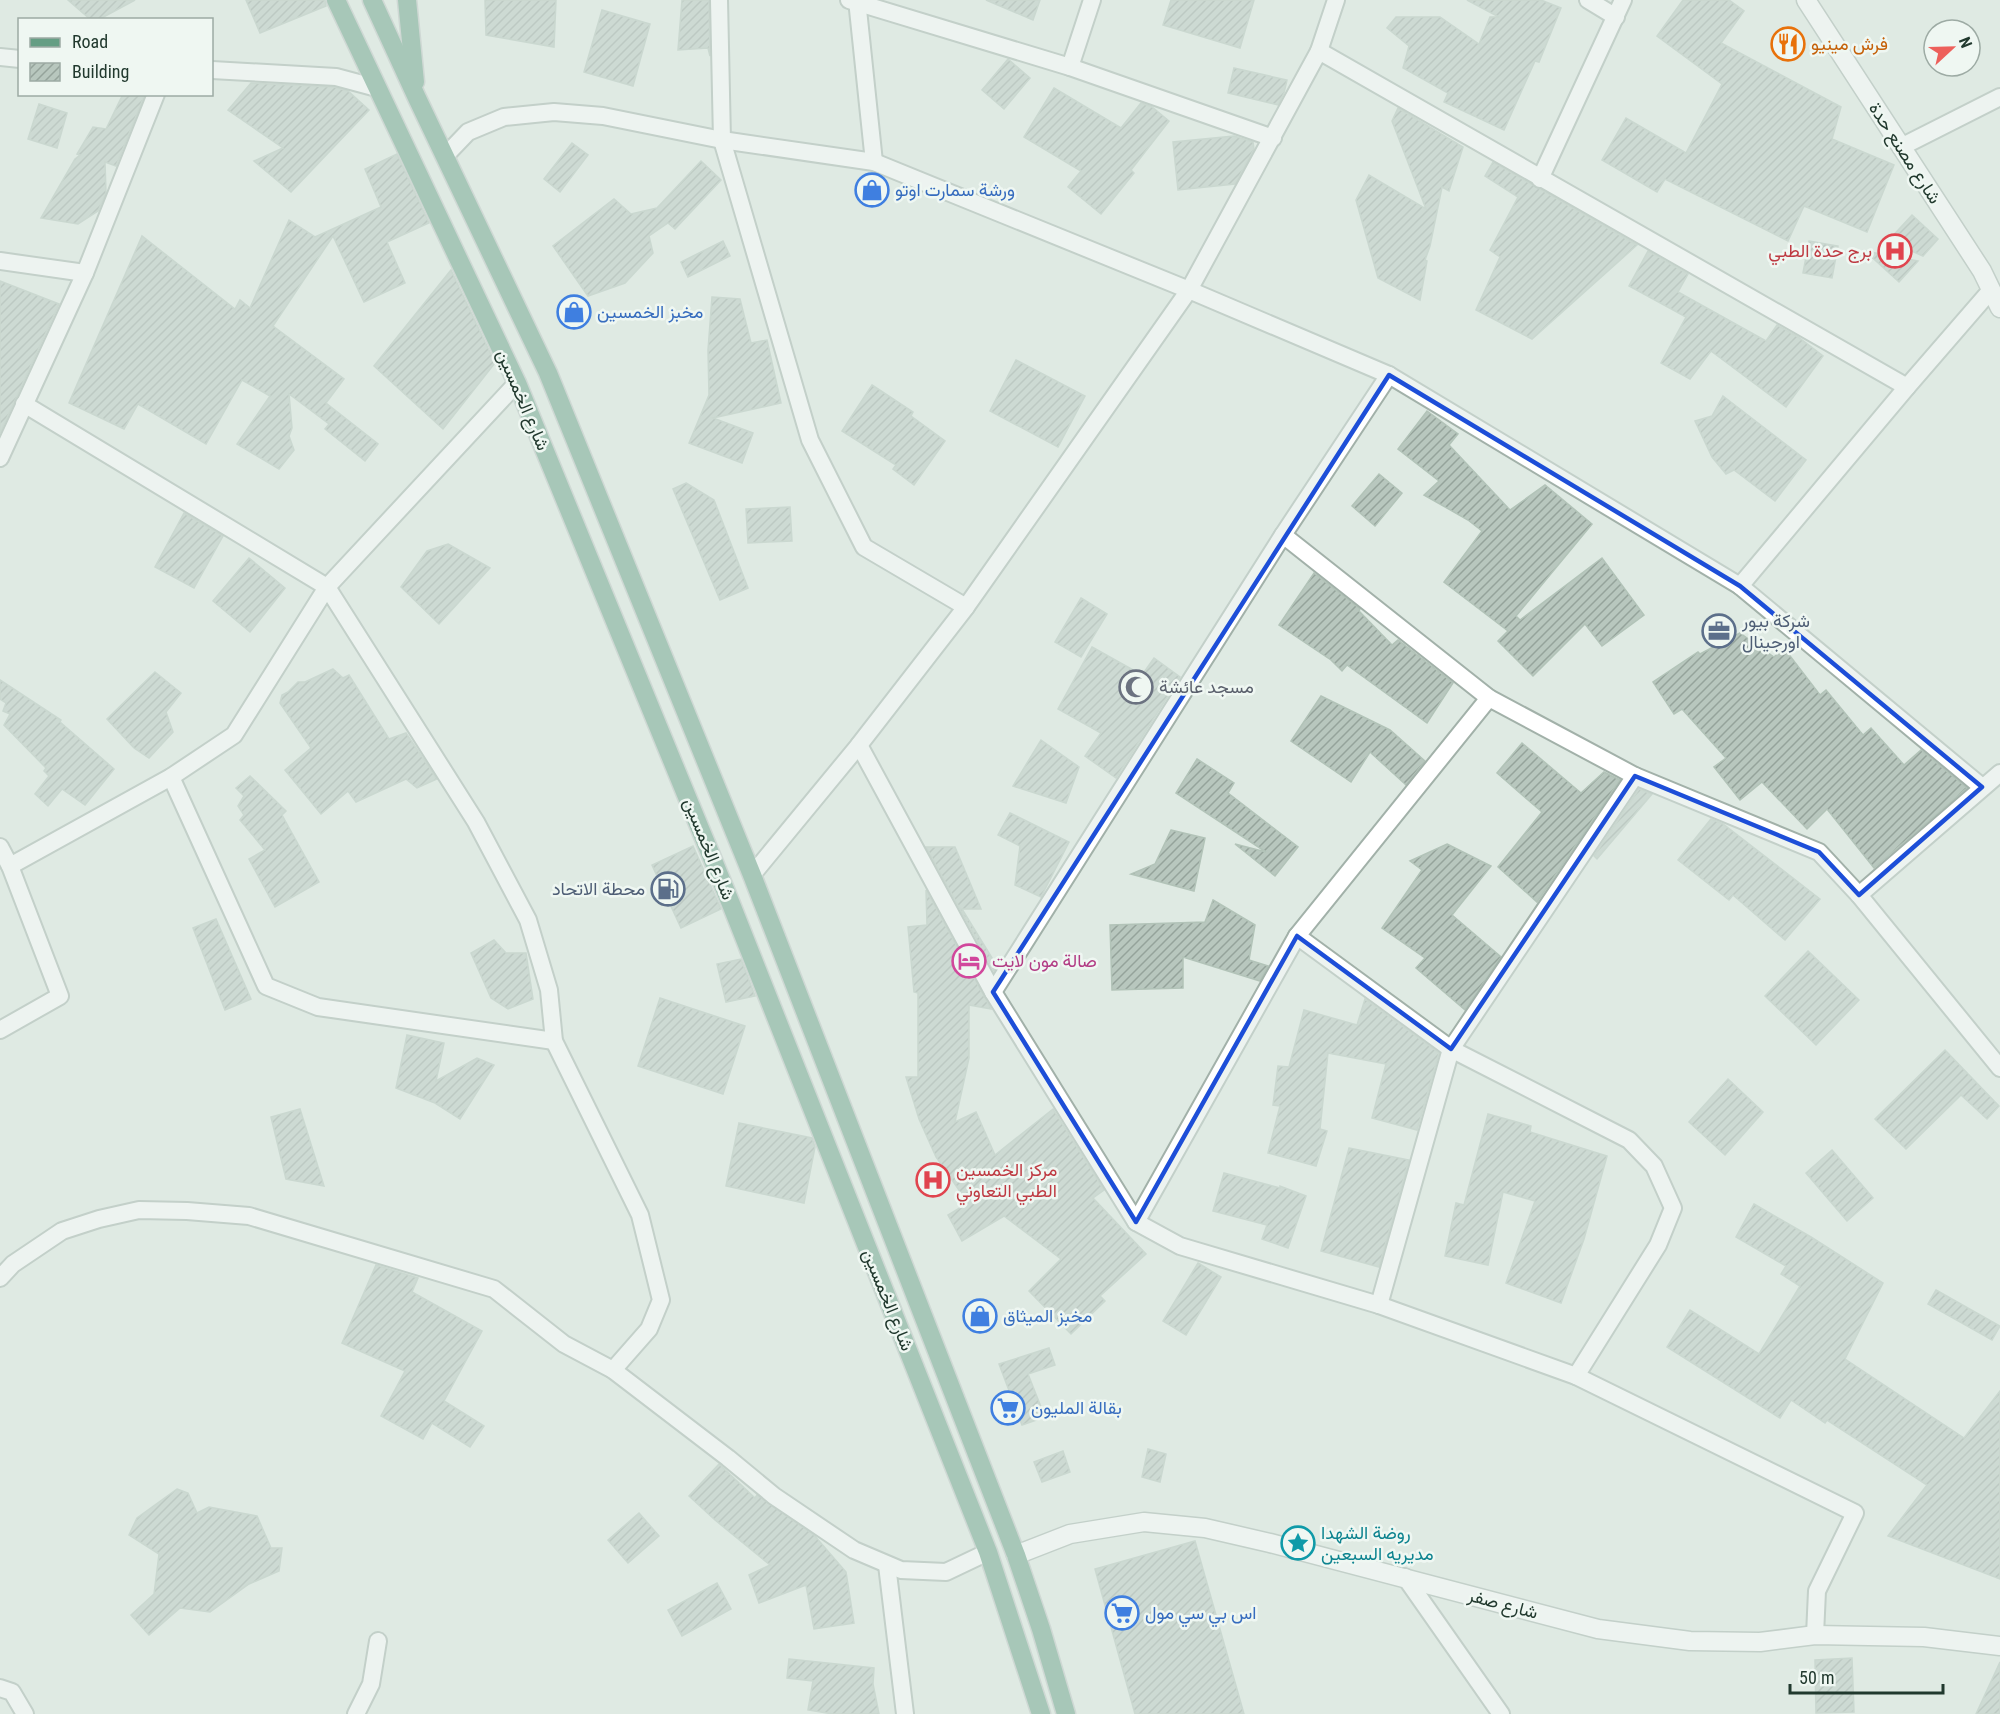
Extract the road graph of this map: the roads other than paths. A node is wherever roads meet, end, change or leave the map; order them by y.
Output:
1 (336, 0) edge
2 (372, 0) edge
3 (407, 0) edge
4 (719, 0) edge
5 (1092, 0) edge
6 (1336, 0) edge
7 (1588, 0) edge
8 (1623, 0) edge
9 (1806, 0) edge
10 (855, 1) edge
11 (1616, 17) junction
12 (1319, 51) junction
13 (0, 57) edge
14 (18, 59) edge
15 (1070, 67) junction
16 (213, 70) edge
17 (377, 88) junction
18 (155, 96) edge
19 (2000, 97) edge
20 (417, 98) junction
21 (1273, 138) junction
22 (722, 140) junction
23 (1901, 147) junction
24 (445, 156) junction
25 (874, 162) junction
26 (1540, 179) junction
27 (0, 261) edge
28 (85, 273) junction
29 (1991, 290) junction
30 (1189, 291) junction
31 (2000, 308) edge
32 (1389, 375) junction
33 (518, 383) junction
34 (1907, 387) junction
35 (24, 404) junction
36 (0, 458) edge
37 (1282, 535) junction
38 (1740, 586) junction
39 (327, 587) junction
40 (966, 607) junction
41 (1489, 698) junction
42 (859, 745) junction
43 (2000, 772) edge
44 (1635, 776) junction
45 (171, 777) junction
46 (716, 787) junction
47 (1982, 787) junction
48 (688, 798) junction
49 (0, 847) edge
50 (10, 866) junction
51 (752, 875) junction
52 (1859, 894) junction
53 (1297, 936) junction
54 (993, 992) junction
55 (0, 1030) edge
56 (554, 1041) junction
57 (1451, 1049) junction
58 (2000, 1068) edge
59 (1136, 1222) junction
60 (0, 1278) edge
61 (1379, 1305) junction
62 (613, 1370) junction
63 (1576, 1376) junction
64 (988, 1552) junction
65 (1016, 1555) junction
66 (887, 1565) junction
67 (1404, 1577) junction
68 (1815, 1635) junction
69 (378, 1641) dead end
70 (2000, 1646) edge
71 (0, 1688) edge
72 (26, 1714) edge
73 (356, 1714) edge
74 (905, 1714) edge
75 (1041, 1714) edge
76 (1066, 1714) edge
77 (1501, 1714) edge

1 - 17 main road, شارع الخمسين
2 - 20 main road, شارع الخمسين
3 - 20 main road
4 - 22 street
5 - 15 street
6 - 12 street
7 - 11 street
8 - 11 street
9 - 23 street, شارع مصنع حدة
10 - 15 street
10 - 25 street
11 - 26 street
12 - 21 street
12 - 26 street
13 - 14 street
15 - 21 street
16 - 17 street
17 - 33 main road, شارع الخمسين
18 - 28 street
19 - 23 street
20 - 24 main road, شارع الخمسين
21 - 30 street
22 - 24 street
22 - 25 street
22 - 40 street
23 - 29 street, شارع مصنع حدة
24 - 46 main road, شارع الخمسين
25 - 30 street
26 - 34 street
27 - 28 street
28 - 35 street
29 - 31 street, شارع مصنع حدة
29 - 34 street
30 - 32 street
30 - 40 street
32 - 37 street
32 - 38 street
33 - 39 street
33 - 48 main road, شارع الخمسين
34 - 38 street
35 - 36 street
35 - 39 street
37 - 41 street
37 - 54 street
38 - 47 street
39 - 45 street
39 - 56 street
40 - 42 street
41 - 44 street
41 - 53 street
42 - 51 street
42 - 54 street
43 - 47 street
44 - 52 street
44 - 57 street
45 - 50 street
45 - 56 street
46 - 48 main road
46 - 51 main road, شارع الخمسين
47 - 52 street
48 - 64 main road, شارع الخمسين
49 - 50 street
50 - 55 street
51 - 65 main road, شارع الخمسين
52 - 58 street
53 - 57 street
53 - 59 street
54 - 59 street
56 - 62 street
57 - 61 street
57 - 63 street
59 - 61 street
60 - 62 street
61 - 63 street
62 - 66 street
63 - 68 street
64 - 66 street
64 - 75 main road, شارع الخمسين
65 - 67 street, شارع صفر
65 - 76 main road, شارع الخمسين
66 - 74 street
67 - 68 street, شارع صفر
67 - 77 street
68 - 70 street, شارع صفر
69 - 73 street
71 - 72 street

